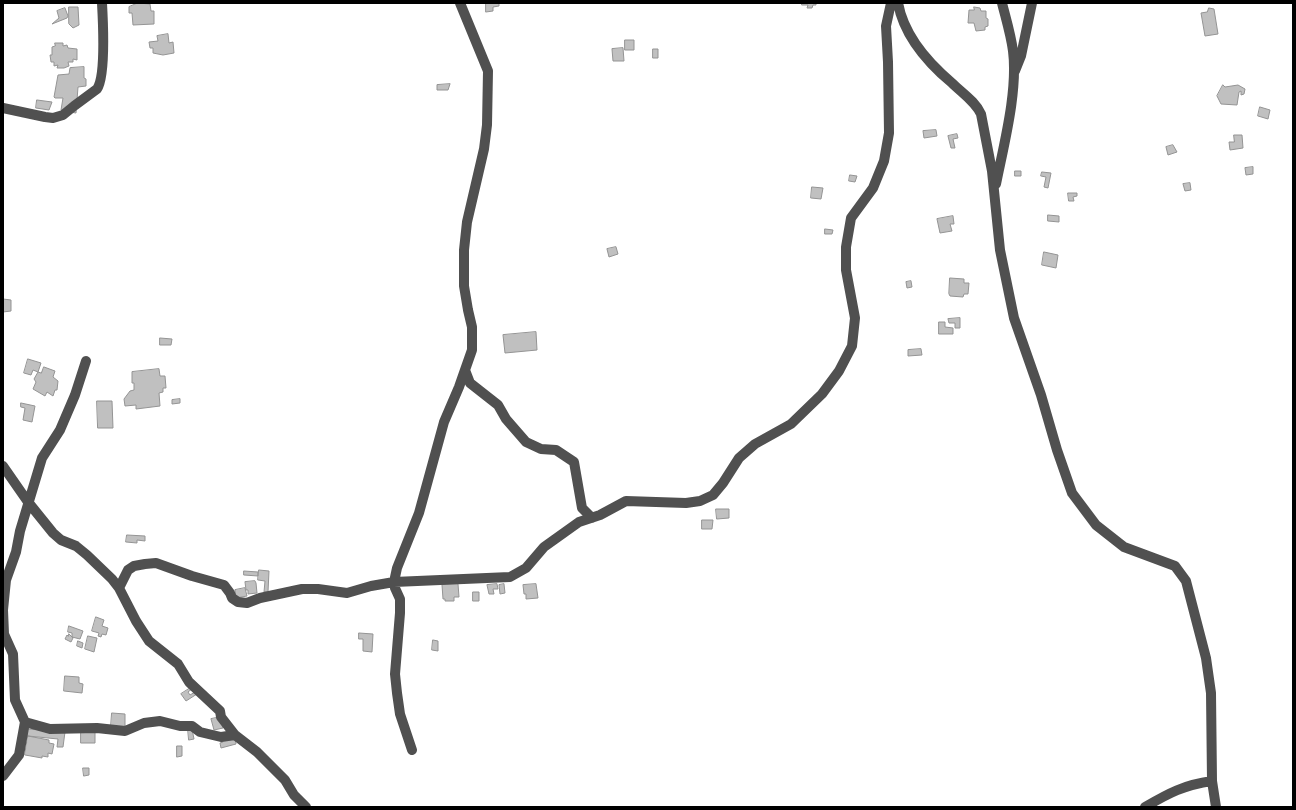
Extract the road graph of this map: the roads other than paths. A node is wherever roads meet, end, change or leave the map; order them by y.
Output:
1 (102, 3) edge
2 (460, 3) edge
3 (891, 3) edge
4 (898, 3) edge
5 (1002, 3) edge
6 (1032, 3) edge
7 (1014, 73) junction
8 (3, 108) edge
9 (994, 196) junction
10 (86, 362) dead end
11 (465, 370) junction
12 (3, 466) edge
13 (28, 502) junction
14 (592, 518) junction
15 (394, 582) junction
16 (119, 588) junction
17 (4, 599) edge
18 (25, 722) junction
19 (235, 735) junction
20 (412, 750) dead end
21 (3, 776) edge
22 (1212, 781) junction
23 (306, 807) edge
24 (1144, 807) edge
25 (1216, 807) edge

1 - 8 street
2 - 11 street
3 - 14 street
4 - 9 street
5 - 7 street
6 - 7 street
7 - 9 street
9 - 22 street
10 - 13 street
11 - 14 street
11 - 15 street
12 - 13 street
13 - 16 street
13 - 17 street
14 - 15 street
15 - 16 street
15 - 20 street
16 - 19 street
17 - 18 street
18 - 19 street
18 - 21 street
19 - 23 street
22 - 24 street
22 - 25 street

